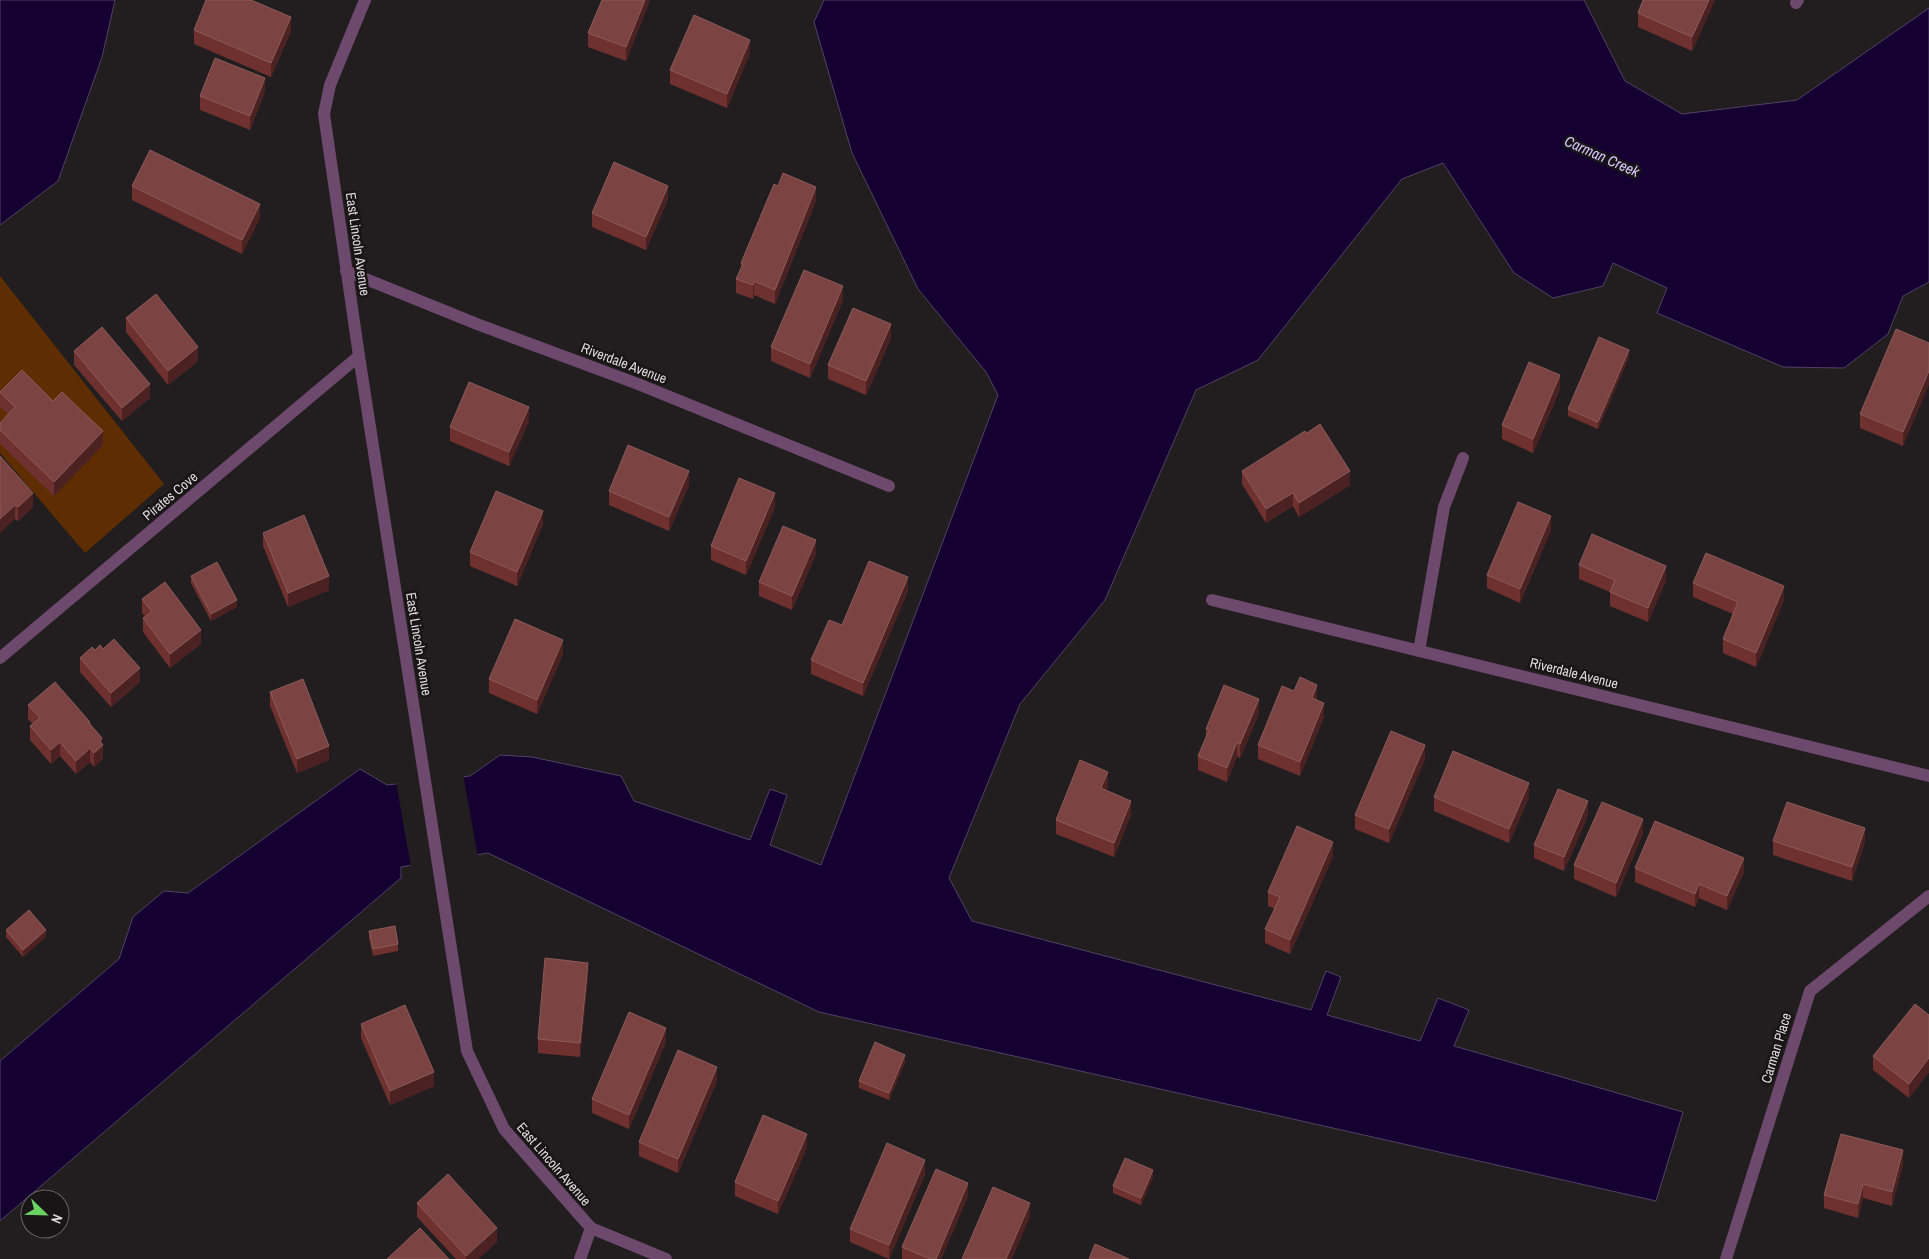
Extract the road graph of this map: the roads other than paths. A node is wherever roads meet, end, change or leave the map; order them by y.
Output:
1 (365, 0) edge
2 (346, 271) junction
3 (359, 356) junction
4 (1463, 458) dead end
5 (889, 486) dead end
6 (1212, 600) dead end
7 (1419, 651) junction
8 (0, 658) edge
9 (1929, 776) edge
10 (1929, 896) edge
11 (591, 1228) junction
12 (580, 1259) edge
13 (666, 1259) edge
14 (1726, 1259) edge

1 - 2 street, East Lincoln Avenue
2 - 3 street, East Lincoln Avenue
2 - 5 street, Riverdale Avenue
3 - 8 street, Pirates Cove
3 - 11 street, East Lincoln Avenue
4 - 7 street
6 - 7 street, Riverdale Avenue
7 - 9 street, Riverdale Avenue
10 - 14 street, Carman Place
11 - 12 street, East Lincoln Avenue
11 - 13 street

